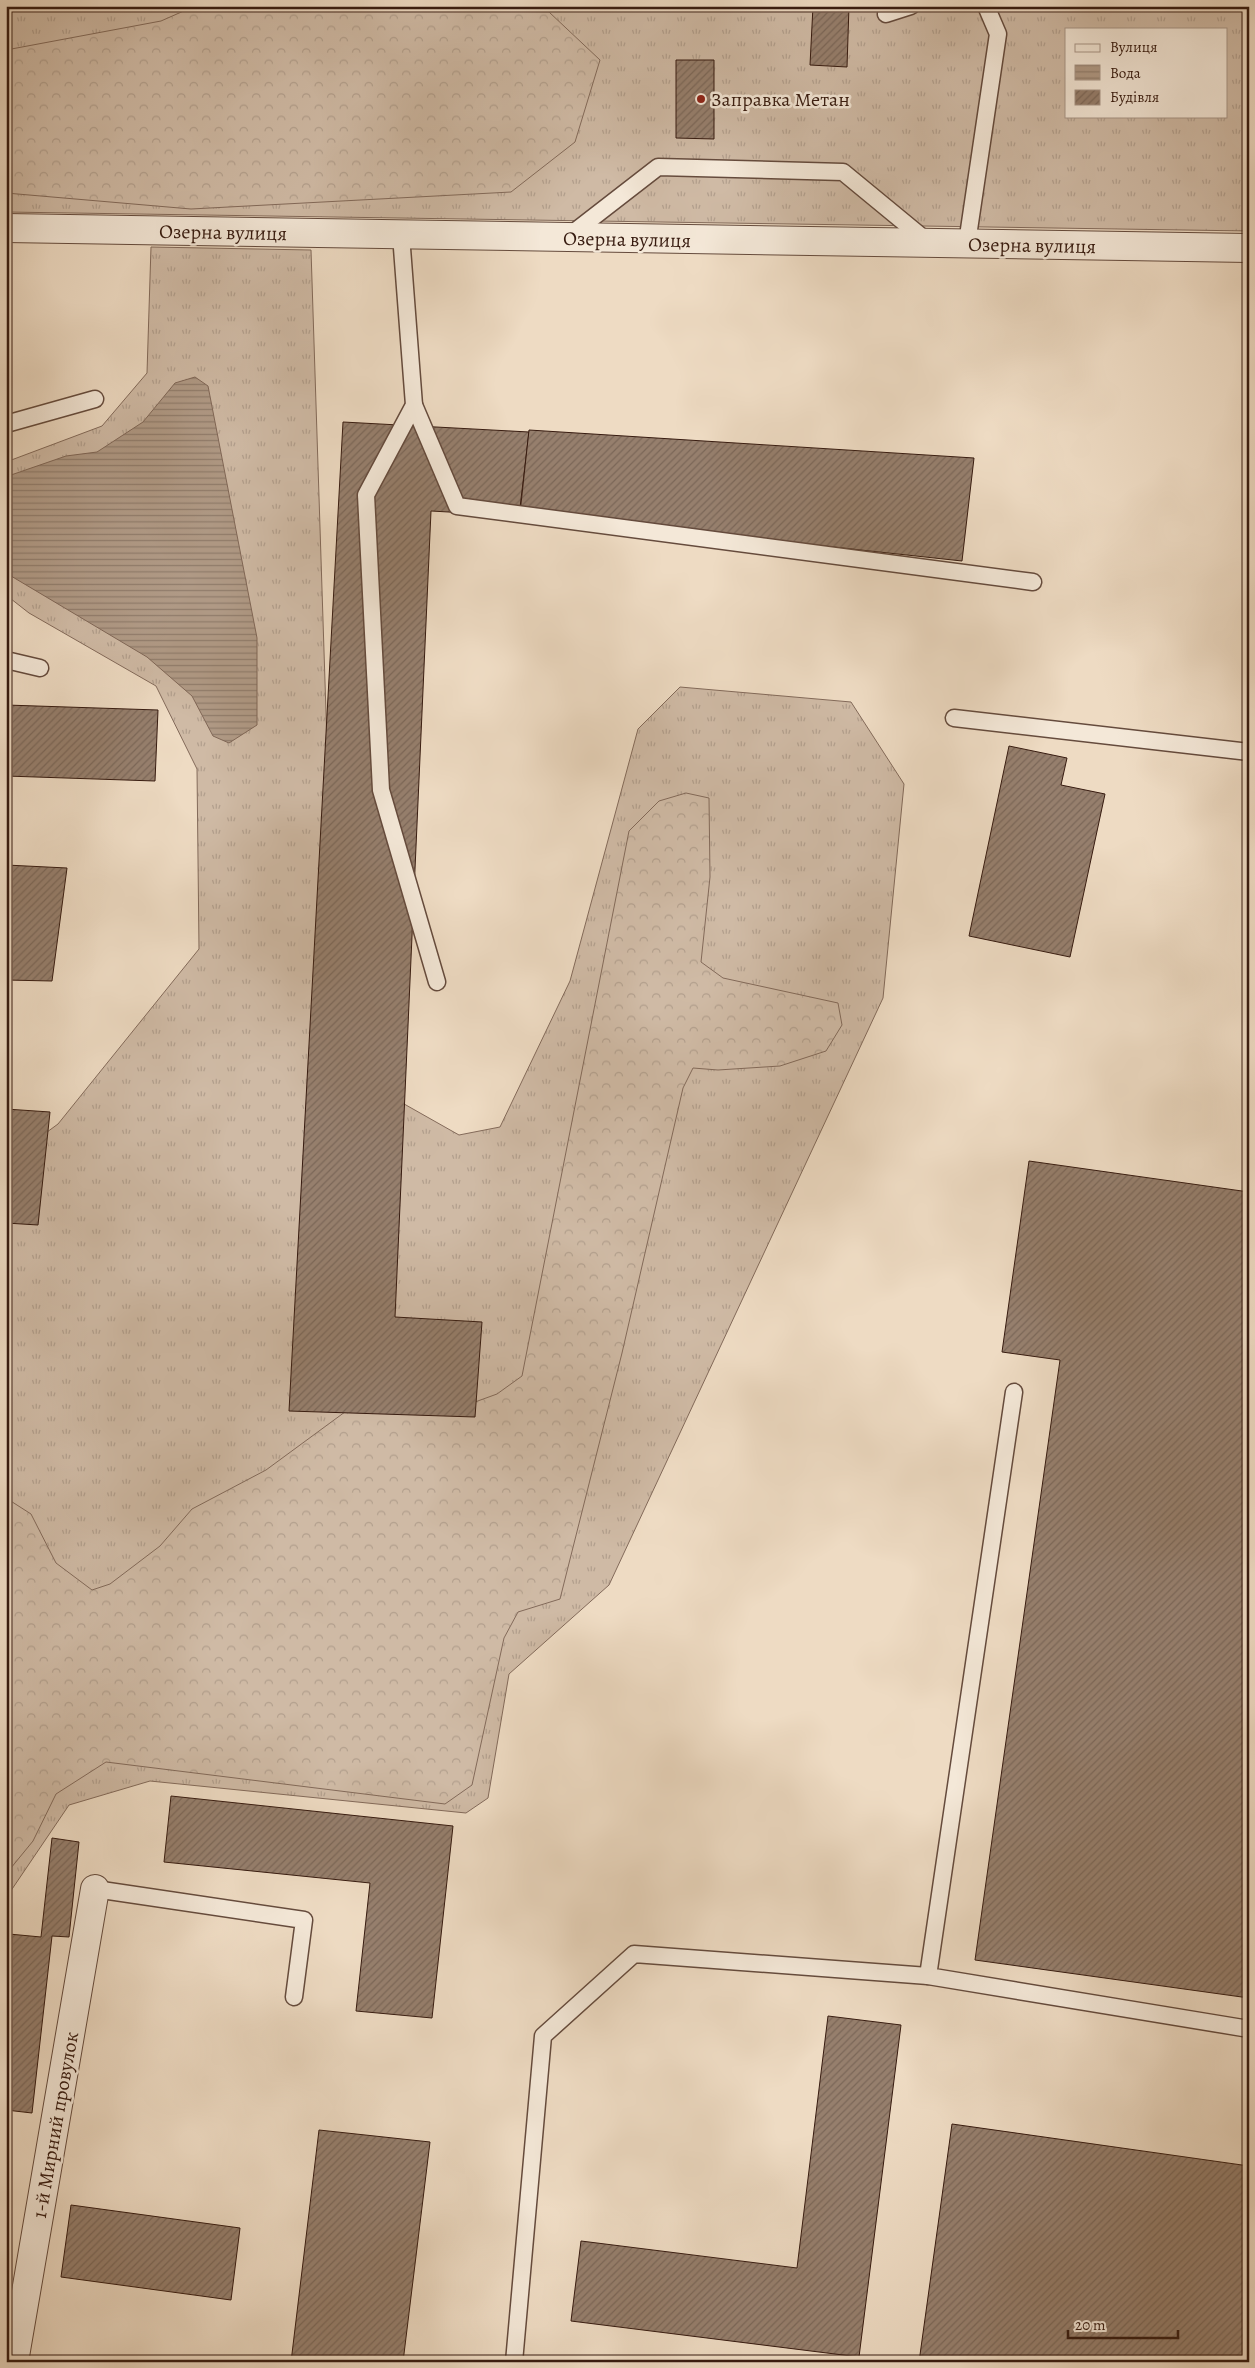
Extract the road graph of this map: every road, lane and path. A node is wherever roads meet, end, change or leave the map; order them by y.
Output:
1 (911, 6) edge
2 (986, 6) edge
3 (886, 14) dead end
4 (6, 228) edge
5 (401, 235) junction
6 (567, 238) junction
7 (929, 243) junction
8 (968, 244) junction
9 (1249, 248) edge
10 (95, 399) dead end
11 (414, 405) junction
12 (6, 424) edge
13 (1033, 582) dead end
14 (6, 660) edge
15 (40, 668) dead end
16 (954, 718) dead end
17 (1249, 752) edge
18 (437, 982) dead end
19 (1014, 1392) dead end
20 (95, 1889) joint
21 (928, 1976) junction
22 (294, 1997) dead end
23 (1249, 2030) edge
24 (14, 2362) edge
25 (514, 2362) edge

1 - 3 lane
2 - 8 lane
4 - 5 street, Озерна вулиця
5 - 6 street, Озерна вулиця
5 - 11 lane
6 - 7 street, Озерна вулиця
6 - 7 lane
7 - 8 street, Озерна вулиця
8 - 9 street, Озерна вулиця
10 - 12 lane
11 - 13 lane
11 - 18 lane
14 - 15 lane
16 - 17 lane
19 - 21 lane
20 - 22 lane
20 - 24 street, 1-й Мирний провулок
21 - 23 lane
21 - 25 lane

